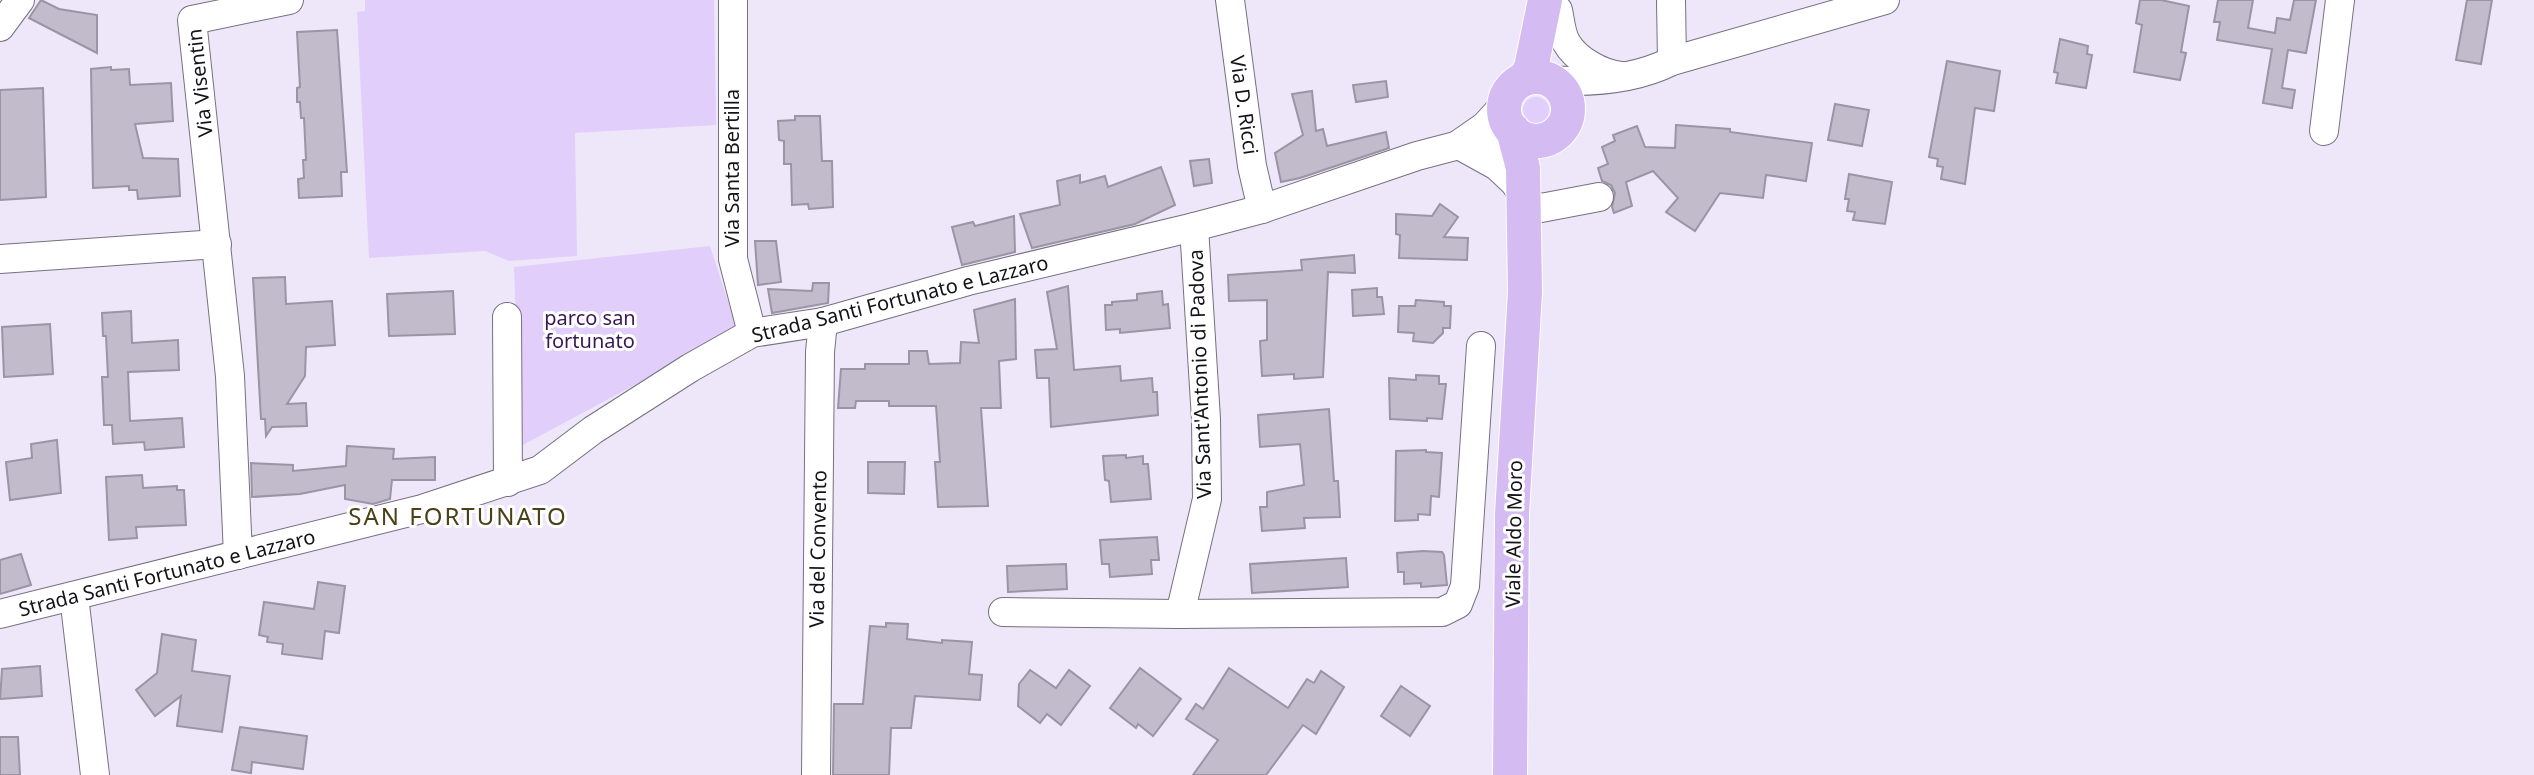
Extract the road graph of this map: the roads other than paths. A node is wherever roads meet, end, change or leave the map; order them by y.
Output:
1 (20, 0) edge
2 (289, 0) edge
3 (733, 0) edge
4 (1230, 0) edge
5 (1671, 0) edge
6 (1885, 0) edge
7 (2340, 0) edge
8 (1553, 3) edge
9 (0, 27) edge
10 (1672, 61) junction
11 (1612, 78) junction
12 (1534, 96) junction
13 (2324, 131) dead end
14 (1552, 136) joint
15 (1459, 145) junction
16 (1599, 197) dead end
17 (1532, 202) junction
18 (1262, 209) junction
19 (1194, 227) junction
20 (217, 244) junction
21 (0, 259) edge
22 (507, 317) dead end
23 (823, 322) junction
24 (752, 333) junction
25 (1481, 346) dead end
26 (508, 482) junction
27 (238, 555) junction
28 (74, 596) junction
29 (1003, 612) dead end
30 (0, 614) edge
31 (1180, 614) junction
32 (95, 775) edge
33 (816, 775) edge
34 (1510, 775) edge

1 - 9 street
2 - 20 street, Via Visentin
3 - 24 street, Via Santa Bertilla
4 - 18 street, Via D. Ricci
5 - 10 street
6 - 10 street, Strada Santi Fortunato e Lazzaro
7 - 13 street
8 - 11 street, Viale Aldo Moro
8 - 12 main road, Viale Aldo Moro
10 - 11 street, Strada Santi Fortunato e Lazzaro
11 - 12 street, Strada Santi Fortunato e Lazzaro
12 - 14 main road, Strada Santi Fortunato e Lazzaro
12 - 15 street, Strada Santi Fortunato e Lazzaro
12 - 17 main road, Viale Aldo Moro
14 - 17 main road, Viale Aldo Moro
15 - 17 street
15 - 18 street, Strada Santi Fortunato e Lazzaro
16 - 17 street
17 - 34 main road, Viale Aldo Moro
18 - 19 street, Strada Santi Fortunato e Lazzaro
19 - 23 street, Strada Santi Fortunato e Lazzaro
19 - 31 street, Via Sant'Antonio di Padova
20 - 21 street
20 - 27 street, Via Visentin
22 - 26 street
23 - 24 street, Strada Santi Fortunato e Lazzaro
23 - 33 street, Via del Convento
24 - 26 street, Strada Santi Fortunato e Lazzaro
25 - 31 street
26 - 27 street, Strada Santi Fortunato e Lazzaro
27 - 28 street, Strada Santi Fortunato e Lazzaro
28 - 30 street, Strada Santi Fortunato e Lazzaro
28 - 32 street
29 - 31 street

